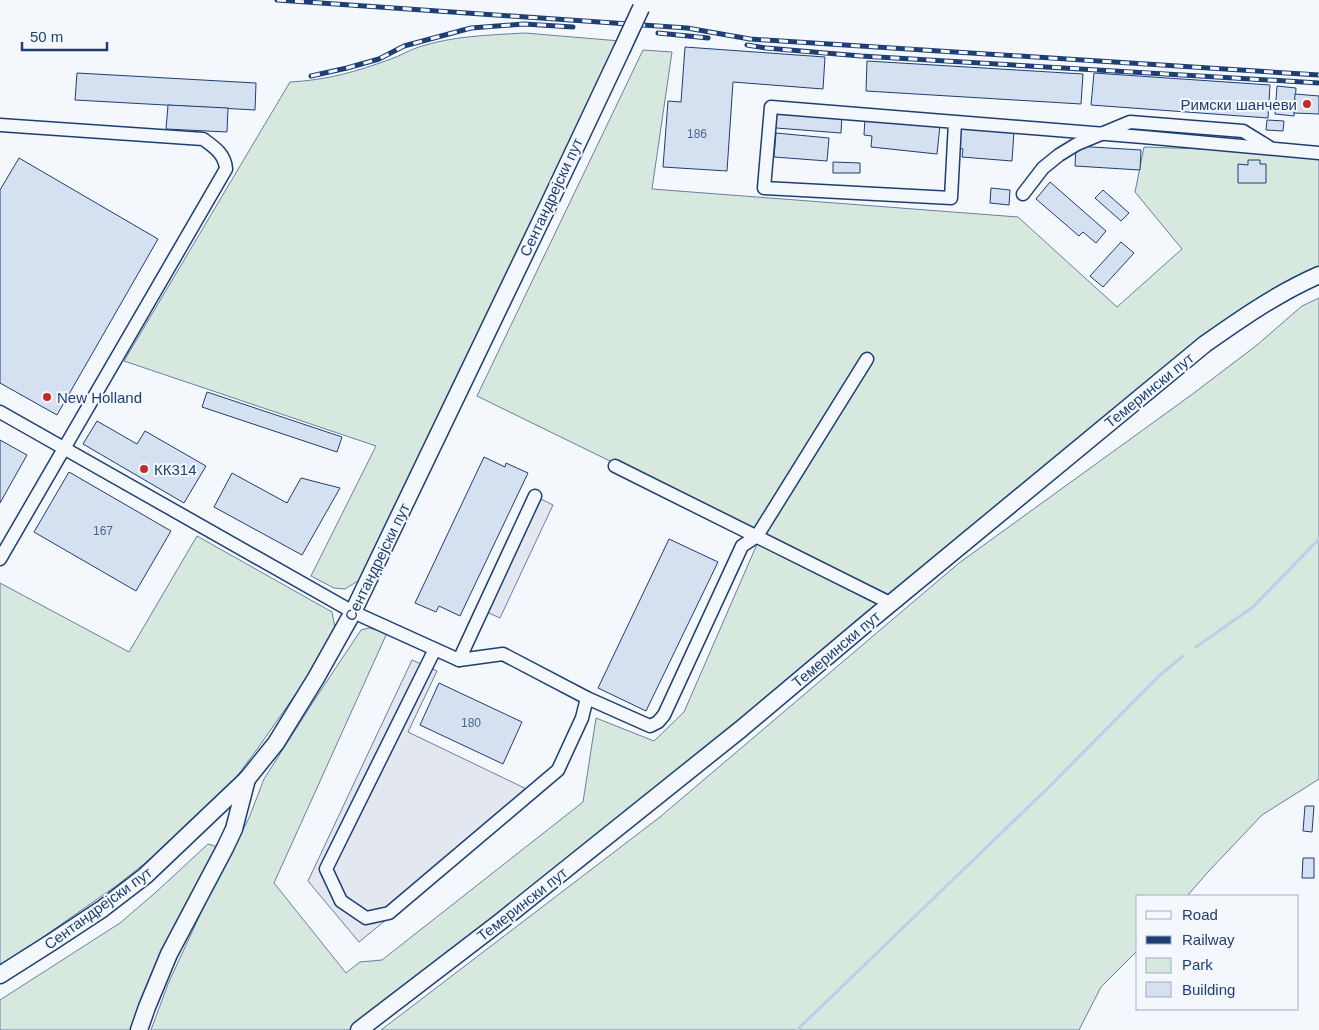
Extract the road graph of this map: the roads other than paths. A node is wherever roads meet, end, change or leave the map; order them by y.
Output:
1 (643, 4) edge
2 (955, 122) junction
3 (2, 127) edge
4 (1102, 134) junction
5 (1319, 153) edge
6 (1023, 194) dead end
7 (1319, 275) edge
8 (867, 359) dead end
9 (0, 412) edge
10 (64, 448) junction
11 (615, 466) dead end
12 (535, 496) dead end
13 (757, 536) junction
14 (0, 559) edge
15 (890, 603) junction
16 (353, 612) junction
17 (435, 649) junction
18 (459, 660) junction
19 (587, 698) junction
20 (247, 779) junction
21 (0, 975) edge
22 (139, 1030) edge
23 (358, 1030) edge

1 - 16 main road, Сентандрејски пут, bridge
2 - 2 lane
2 - 4 lane
3 - 10 lane
4 - 5 lane
4 - 6 lane
7 - 15 main road, Темерински пут
8 - 13 lane
9 - 10 lane
10 - 14 lane
10 - 16 lane
11 - 13 lane
12 - 18 lane
13 - 15 lane
13 - 19 lane
15 - 23 main road, Темерински пут
16 - 17 lane
16 - 20 main road, Сентандрејски пут
17 - 18 lane
17 - 19 lane
18 - 19 lane
20 - 21 main road, Сентандрејски пут
20 - 22 main road

